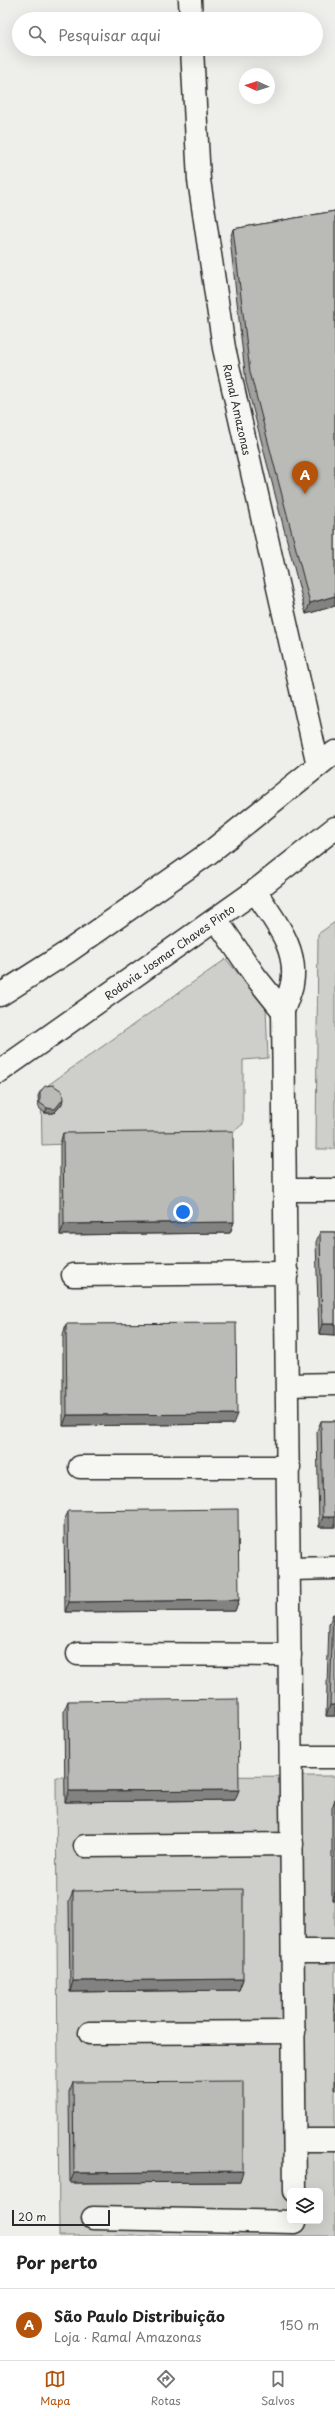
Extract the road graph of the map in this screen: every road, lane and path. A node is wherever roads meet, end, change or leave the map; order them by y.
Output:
1 (190, 0) edge
2 (191, 12) edge
3 (192, 56) edge
4 (327, 759) edge
5 (335, 828) edge
6 (255, 891) junction
7 (216, 919) junction
8 (0, 996) edge
9 (283, 1011) junction
10 (0, 1071) edge
11 (286, 1190) junction
12 (335, 1190) edge
13 (287, 1273) junction
14 (73, 1275) dead end
15 (335, 1384) edge
16 (288, 1385) junction
17 (80, 1467) dead end
18 (289, 1467) junction
19 (335, 1568) edge
20 (290, 1569) junction
21 (78, 1654) dead end
22 (290, 1655) junction
23 (292, 1757) junction
24 (335, 1757) edge
25 (292, 1844) junction
26 (85, 1846) dead end
27 (293, 1951) junction
28 (335, 1951) edge
29 (294, 2032) junction
30 (90, 2033) dead end
31 (295, 2140) junction
32 (335, 2140) edge
33 (295, 2188) edge
34 (93, 2218) dead end
35 (295, 2226) edge

1 - 2 street
3 - 4 street, Ramal Amazonas
4 - 8 street
5 - 6 street, Rodovia Josmar Chaves Pinto
6 - 7 street, Rodovia Josmar Chaves Pinto
6 - 9 street
7 - 9 street
7 - 10 street, Rodovia Josmar Chaves Pinto
9 - 11 street
11 - 12 street
11 - 13 street
13 - 14 street
13 - 16 street
15 - 16 street
16 - 18 street
17 - 18 street
18 - 20 street
19 - 20 street
20 - 22 street
21 - 22 street
22 - 23 street
23 - 24 street
23 - 25 street
25 - 26 street
25 - 27 street
27 - 28 street
27 - 29 street
29 - 30 street
29 - 31 street
31 - 32 street
31 - 33 street
34 - 35 street

